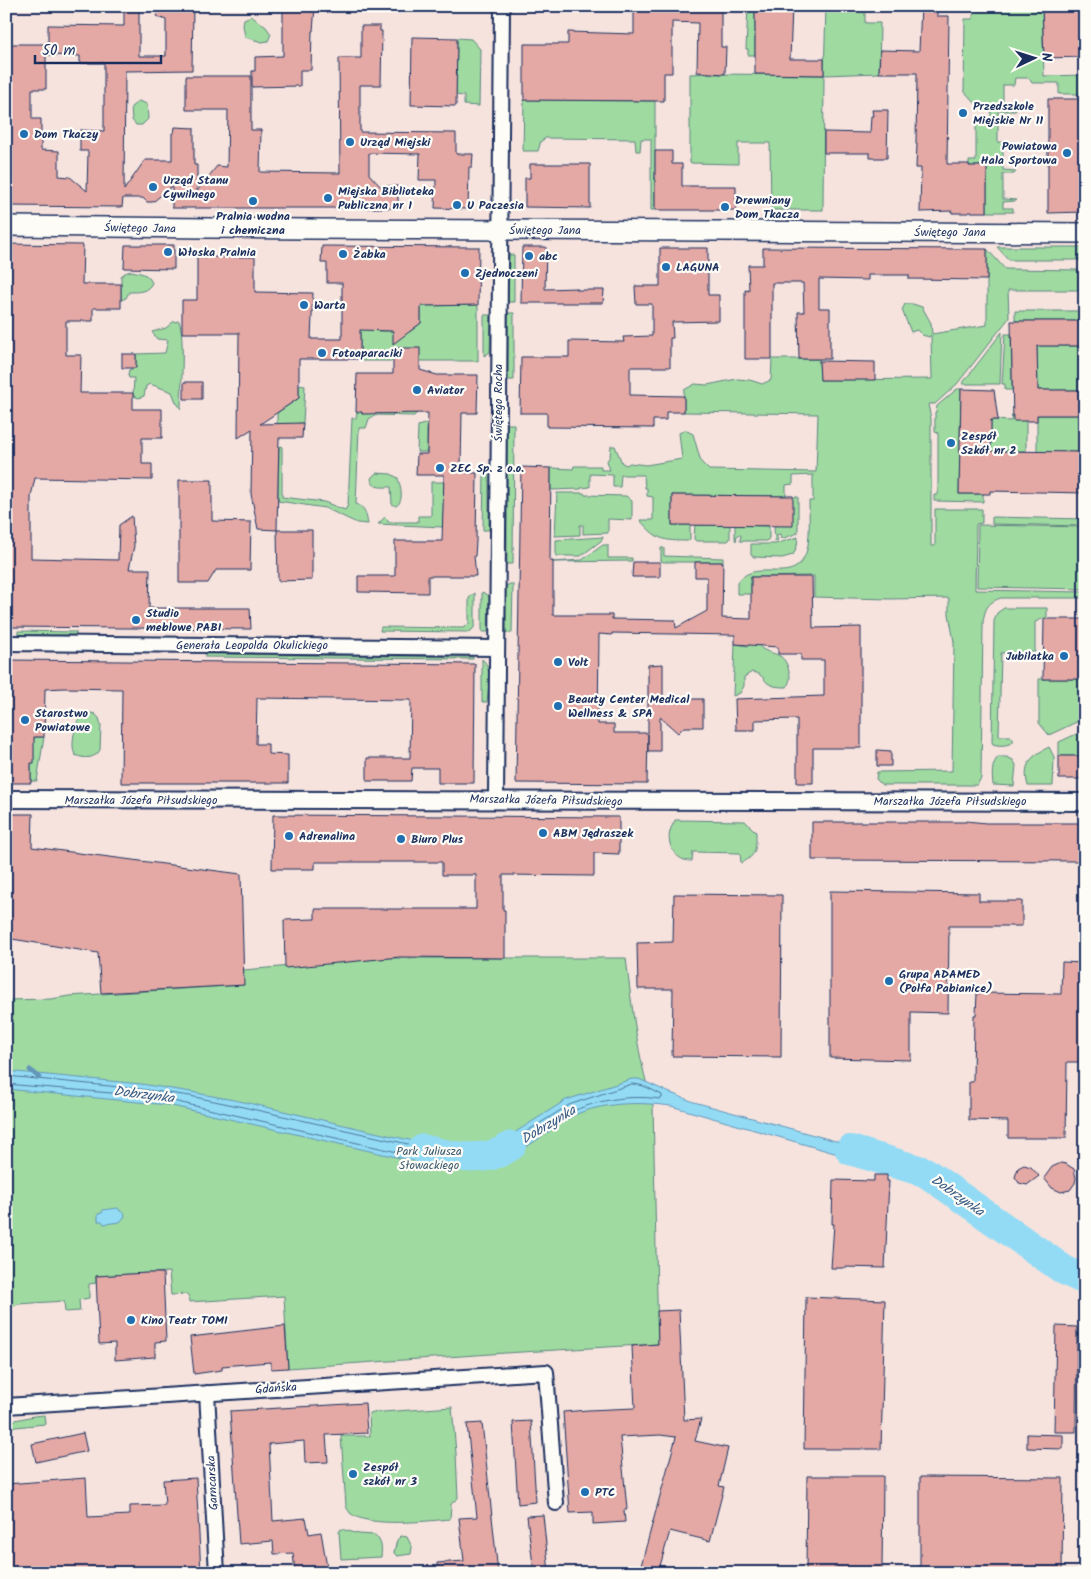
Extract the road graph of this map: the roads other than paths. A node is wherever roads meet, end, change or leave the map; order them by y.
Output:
1 (502, 6) edge
2 (6, 226) edge
3 (500, 230) junction
4 (1085, 233) edge
5 (6, 643) edge
6 (497, 648) junction
7 (6, 799) edge
8 (496, 799) junction
9 (1085, 802) edge
10 (207, 1393) junction
11 (6, 1406) edge
12 (556, 1504) dead end
13 (217, 1573) edge

1 - 3 street, Świętego Rocha
2 - 3 main road, Świętego Jana
3 - 4 main road, Świętego Jana
3 - 6 street, Świętego Rocha
5 - 6 street, Generała Leopolda Okulickiego
6 - 8 street, Świętego Rocha
7 - 8 street, Marszałka Józefa Piłsudskiego
8 - 9 street, Marszałka Józefa Piłsudskiego
10 - 11 street, Gdańska
10 - 12 street, Gdańska
10 - 13 street, Garncarska

